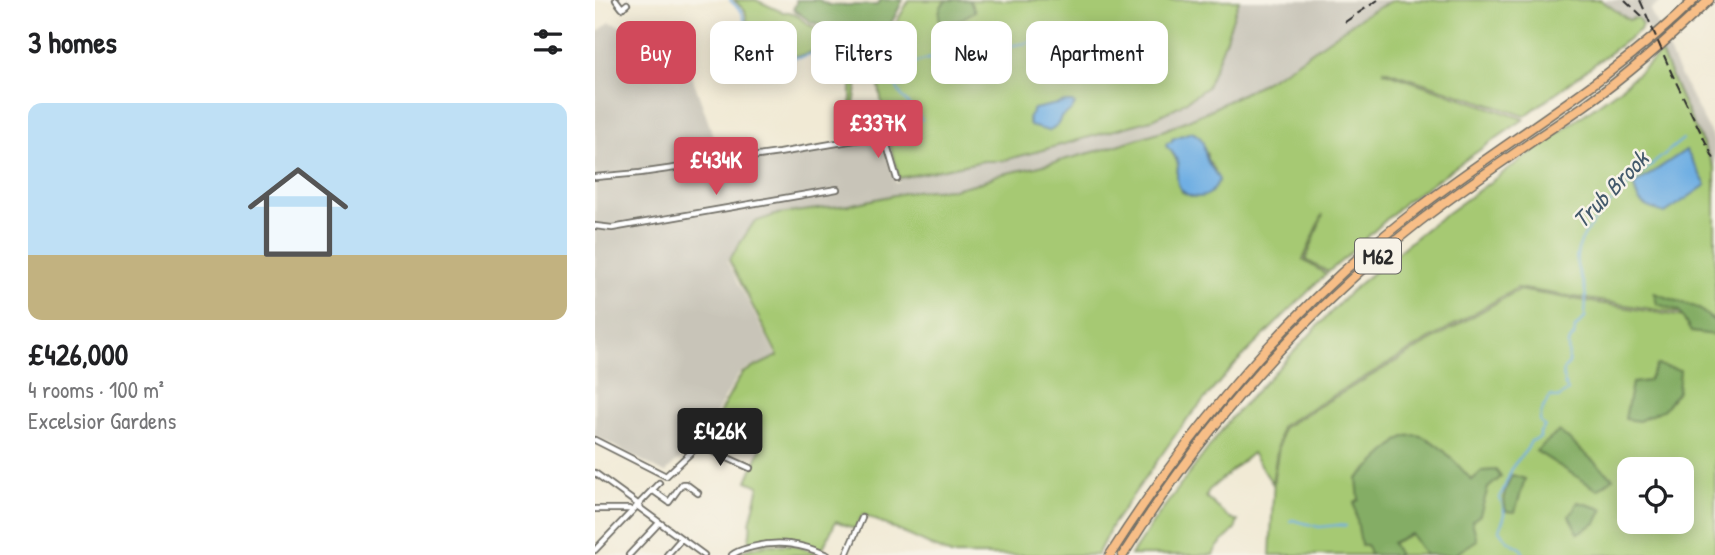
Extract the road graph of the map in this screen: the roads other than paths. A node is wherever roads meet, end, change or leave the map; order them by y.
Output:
1 (616, 0) edge
2 (1694, 0) edge
3 (1709, 0) edge
4 (627, 4) dead end
5 (595, 177) edge
6 (897, 179) dead end
7 (837, 189) dead end
8 (595, 226) edge
9 (708, 432) dead end
10 (595, 440) edge
11 (699, 445) junction
12 (751, 468) dead end
13 (595, 473) edge
14 (659, 483) dead end
15 (652, 489) junction
16 (698, 493) dead end
17 (638, 505) junction
18 (595, 509) edge
19 (632, 511) junction
20 (862, 518) dead end
21 (659, 523) junction
22 (681, 539) junction
23 (595, 550) edge
24 (629, 555) edge
25 (667, 555) edge
26 (704, 555) edge
27 (732, 555) edge
28 (827, 555) edge
29 (845, 555) edge
30 (1110, 555) edge
31 (1123, 555) edge

1 - 4 street
2 - 30 highway, M62
3 - 31 highway, M62
5 - 6 street
7 - 8 street
9 - 11 street
10 - 11 street
11 - 12 street
13 - 17 street
14 - 15 street
15 - 16 street
15 - 17 street
17 - 19 street
17 - 21 street
18 - 19 street
19 - 23 street
20 - 29 street
21 - 22 street
21 - 24 street
22 - 25 street
22 - 26 street
27 - 28 street

